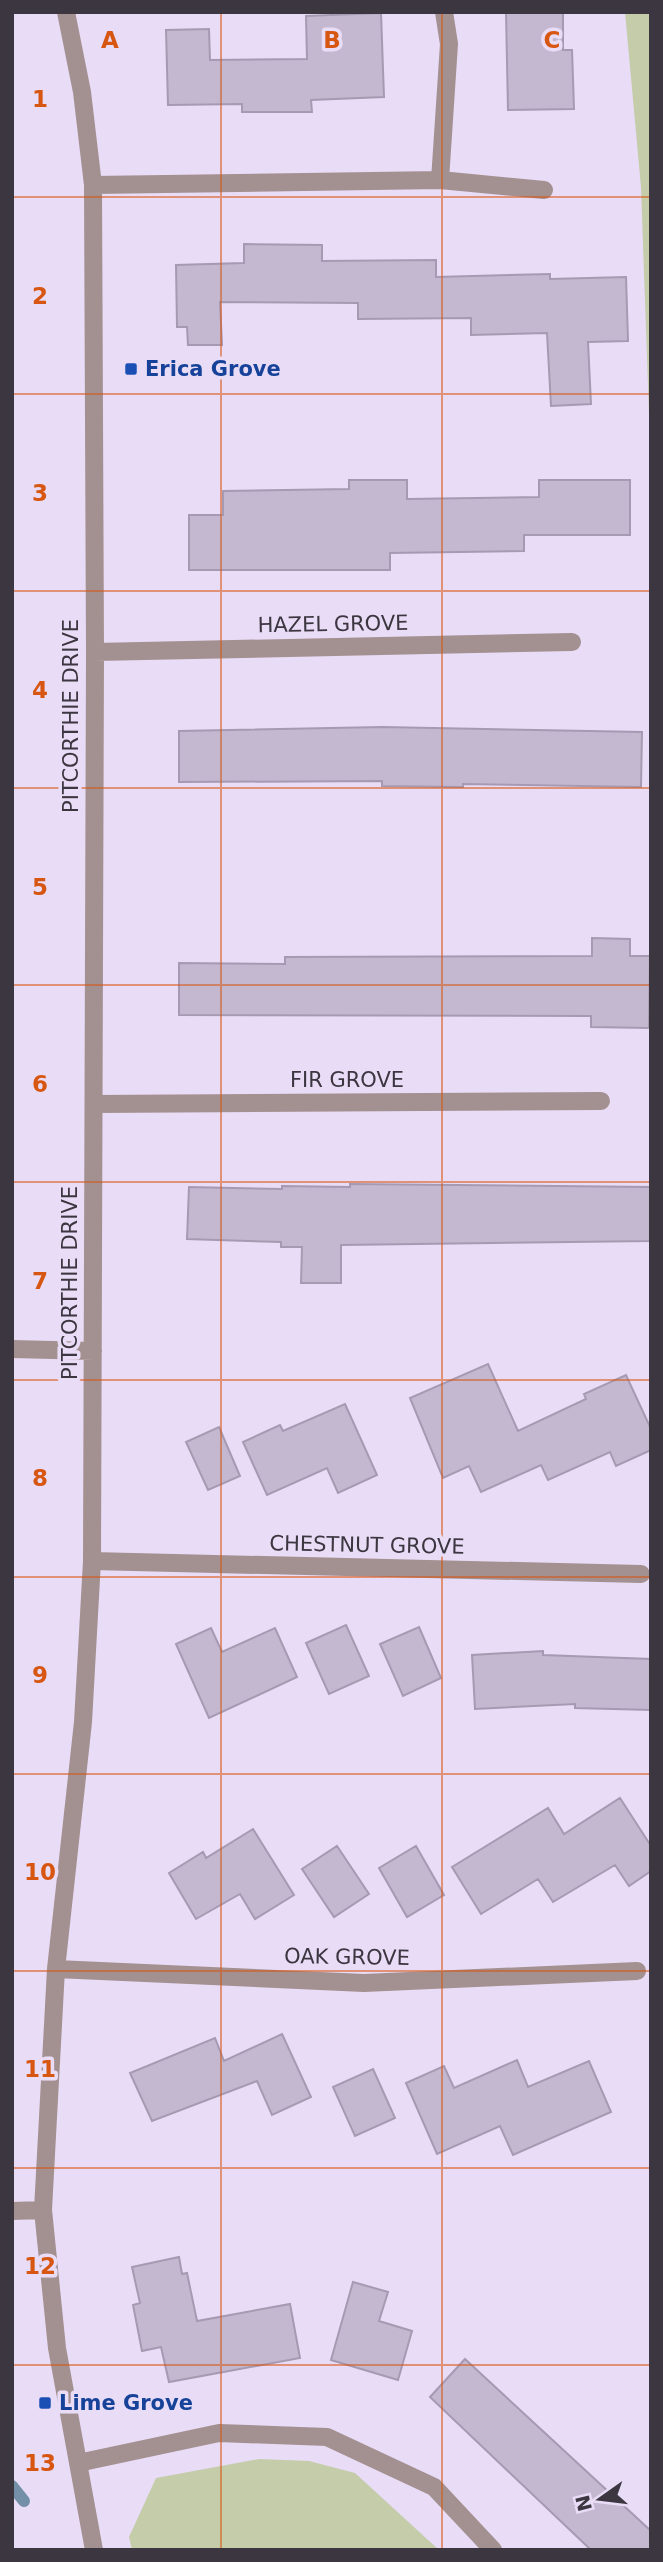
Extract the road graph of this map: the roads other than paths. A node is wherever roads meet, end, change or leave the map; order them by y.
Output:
1 (66, 12) edge
2 (444, 12) edge
3 (440, 180) junction
4 (93, 185) junction
5 (544, 190) dead end
6 (572, 642) dead end
7 (95, 652) junction
8 (601, 1101) dead end
9 (94, 1104) junction
10 (12, 1349) edge
11 (93, 1350) junction
12 (92, 1561) junction
13 (641, 1574) dead end
14 (56, 1969) junction
15 (637, 1971) dead end
16 (43, 2210) junction
17 (12, 2211) edge
18 (78, 2463) junction
19 (94, 2550) edge
20 (493, 2550) edge

1 - 4 street, PITCORTHIE DRIVE
2 - 3 street
3 - 4 street
3 - 5 street
4 - 7 street, PITCORTHIE DRIVE
6 - 7 street, HAZEL GROVE
7 - 9 street, PITCORTHIE DRIVE
8 - 9 street, FIR GROVE
9 - 11 street, PITCORTHIE DRIVE
10 - 11 street
11 - 12 street, PITCORTHIE DRIVE
12 - 13 street, CHESTNUT GROVE
12 - 14 street, PITCORTHIE DRIVE
14 - 15 street, OAK GROVE
14 - 16 street, PITCORTHIE DRIVE
16 - 17 street
16 - 18 street, PITCORTHIE DRIVE
18 - 19 street, PITCORTHIE DRIVE
18 - 20 street

